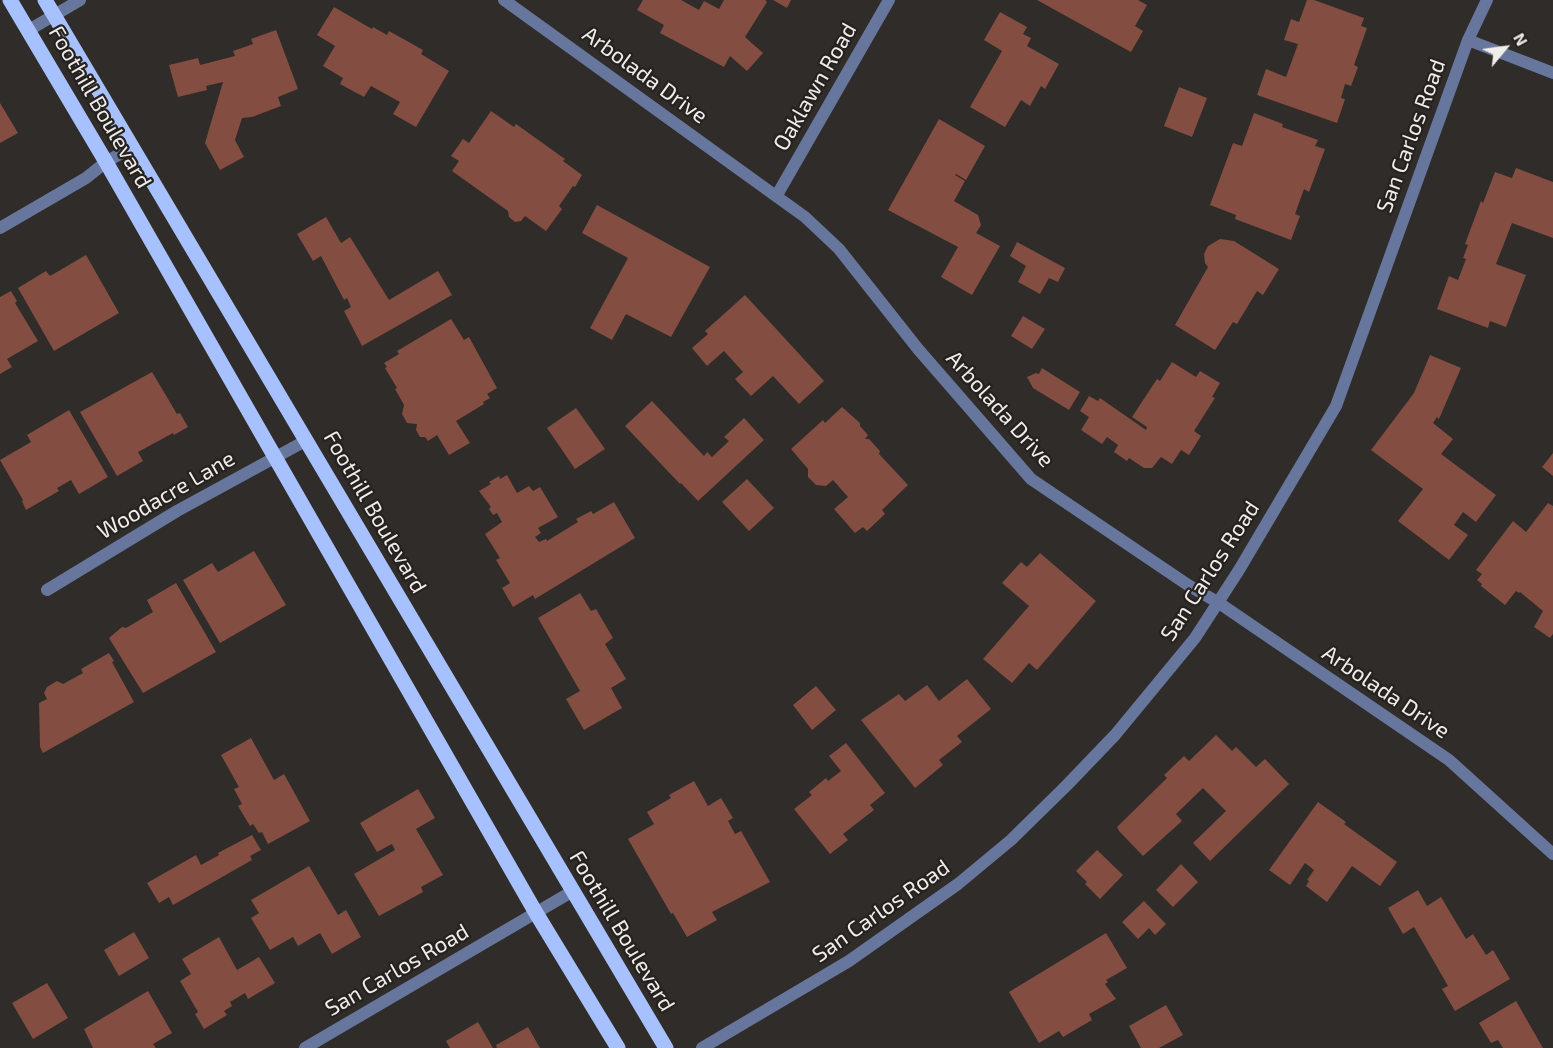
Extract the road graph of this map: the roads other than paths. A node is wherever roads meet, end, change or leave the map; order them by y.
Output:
1 (10, 0) edge
2 (45, 0) edge
3 (80, 0) edge
4 (504, 0) edge
5 (889, 0) edge
6 (1487, 0) edge
7 (54, 16) junction
8 (29, 30) junction
9 (1468, 40) junction
10 (1553, 73) edge
11 (132, 147) junction
12 (106, 162) junction
13 (777, 195) junction
14 (0, 228) edge
15 (307, 440) junction
16 (275, 459) junction
17 (47, 590) dead end
18 (1219, 603) junction
19 (1553, 854) edge
20 (573, 891) junction
21 (536, 913) junction
22 (305, 1048) edge
23 (618, 1048) edge
24 (666, 1048) edge
25 (702, 1048) edge

1 - 8 main road, Foothill Boulevard
2 - 7 main road, Foothill Boulevard
3 - 7 street
4 - 13 street, Arbolada Drive
5 - 13 street, Oaklawn Road
6 - 9 street, San Carlos Road
7 - 8 street
7 - 11 main road, Foothill Boulevard
8 - 12 main road, Foothill Boulevard
9 - 10 street
9 - 18 street, San Carlos Road
11 - 12 street
11 - 15 main road, Foothill Boulevard
12 - 14 street
12 - 16 main road, Foothill Boulevard
13 - 18 street, Arbolada Drive
15 - 16 street, Woodacre Lane
15 - 20 main road, Foothill Boulevard
16 - 17 street, Woodacre Lane
16 - 21 main road, Foothill Boulevard
18 - 19 street, Arbolada Drive
18 - 25 street, San Carlos Road
20 - 21 street, San Carlos Road
20 - 24 main road, Foothill Boulevard
21 - 22 street, San Carlos Road
21 - 23 main road, Foothill Boulevard

